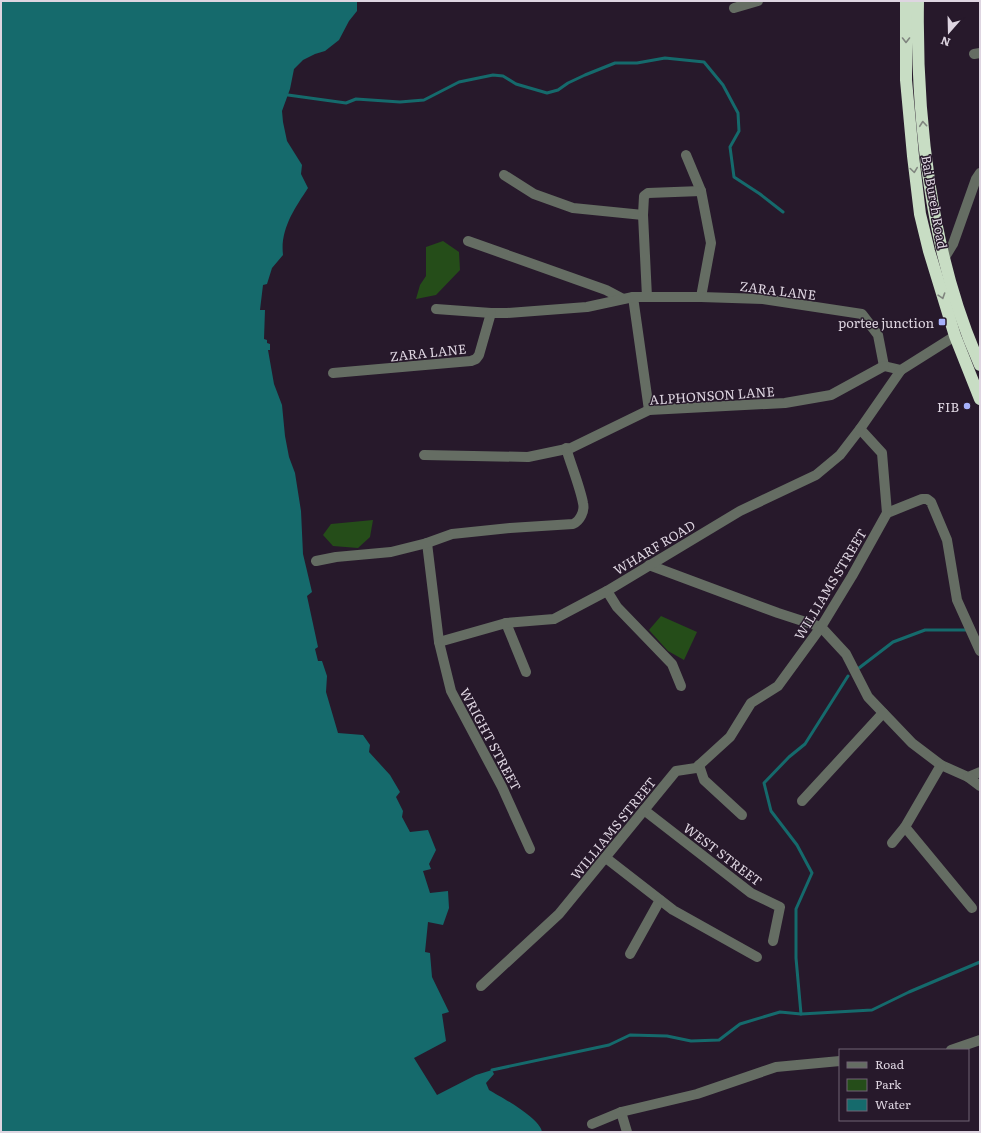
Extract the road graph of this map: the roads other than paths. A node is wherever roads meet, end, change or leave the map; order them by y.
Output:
1 (758, 1) edge
2 (906, 1) edge
3 (918, 1) edge
4 (734, 8) dead end
5 (686, 155) dead end
6 (980, 173) edge
7 (504, 174) dead end
8 (701, 190) junction
9 (643, 215) junction
10 (468, 241) dead end
11 (945, 257) junction
12 (646, 297) junction
13 (701, 297) junction
14 (628, 298) junction
15 (436, 309) dead end
16 (491, 313) junction
17 (955, 336) junction
18 (980, 365) edge
19 (884, 366) junction
20 (901, 370) junction
21 (333, 373) dead end
22 (980, 399) edge
23 (649, 410) junction
24 (860, 429) junction
25 (566, 448) junction
26 (424, 455) dead end
27 (887, 513) junction
28 (427, 543) junction
29 (316, 561) dead end
30 (649, 565) junction
31 (607, 591) junction
32 (506, 623) junction
33 (821, 627) junction
34 (439, 642) junction
35 (980, 651) edge
36 (526, 672) dead end
37 (681, 686) dead end
38 (883, 713) junction
39 (699, 765) junction
40 (941, 765) junction
41 (980, 772) edge
42 (968, 777) junction
43 (980, 786) edge
44 (802, 801) dead end
45 (644, 810) junction
46 (742, 815) dead end
47 (905, 827) junction
48 (892, 843) dead end
49 (530, 849) dead end
50 (606, 858) junction
51 (660, 900) junction
52 (972, 908) dead end
53 (773, 941) dead end
54 (630, 954) dead end
55 (757, 957) dead end
56 (481, 986) dead end
57 (980, 1040) edge
58 (954, 1049) edge
59 (839, 1061) edge
60 (621, 1112) junction
61 (592, 1124) dead end
62 (627, 1132) edge

1 - 4 street
2 -> 17 highway, Bai Bureh Road
11 -> 3 highway, Bai Bureh Road
5 - 8 street
6 - 11 street
7 - 9 street
8 - 9 street
8 - 13 street
9 - 12 street
10 - 14 street
11 - 18 highway, Bai Bureh Road
12 - 13 street, ZARA LANE
12 - 14 street, ZARA LANE
13 - 19 street, ZARA LANE
14 - 16 street, ZARA LANE
14 - 23 street
15 - 16 street, ZARA LANE
16 - 21 street, ZARA LANE
17 - 20 street
17 - 22 highway, Bai Bureh Road
19 - 20 street
19 - 23 street, ALPHONSON LANE
20 - 24 street
23 - 25 street, ALPHONSON LANE
24 - 27 street
24 - 30 street, WHARF ROAD
25 - 26 street, ALPHONSON LANE
25 - 28 street
27 - 33 street, WILLIAMS STREET
27 - 35 street
28 - 29 street
28 - 34 street, WRIGHT STREET
30 - 31 street, WHARF ROAD
30 - 33 street
31 - 32 street, WHARF ROAD
31 - 37 street
32 - 34 street, WHARF ROAD
32 - 36 street
33 - 38 street
33 - 39 street, WILLIAMS STREET
34 - 49 street, WRIGHT STREET
38 - 40 street
38 - 44 street
39 - 45 street, WILLIAMS STREET
39 - 46 street
40 - 42 street
40 - 47 street
41 - 42 street
42 - 43 street
45 - 50 street, WILLIAMS STREET
45 - 53 street, WEST STREET
47 - 48 street
47 - 52 street
50 - 51 street
50 - 56 street, WILLIAMS STREET
51 - 54 street
51 - 55 street
57 - 58 street
59 - 60 street
60 - 61 street
60 - 62 street

